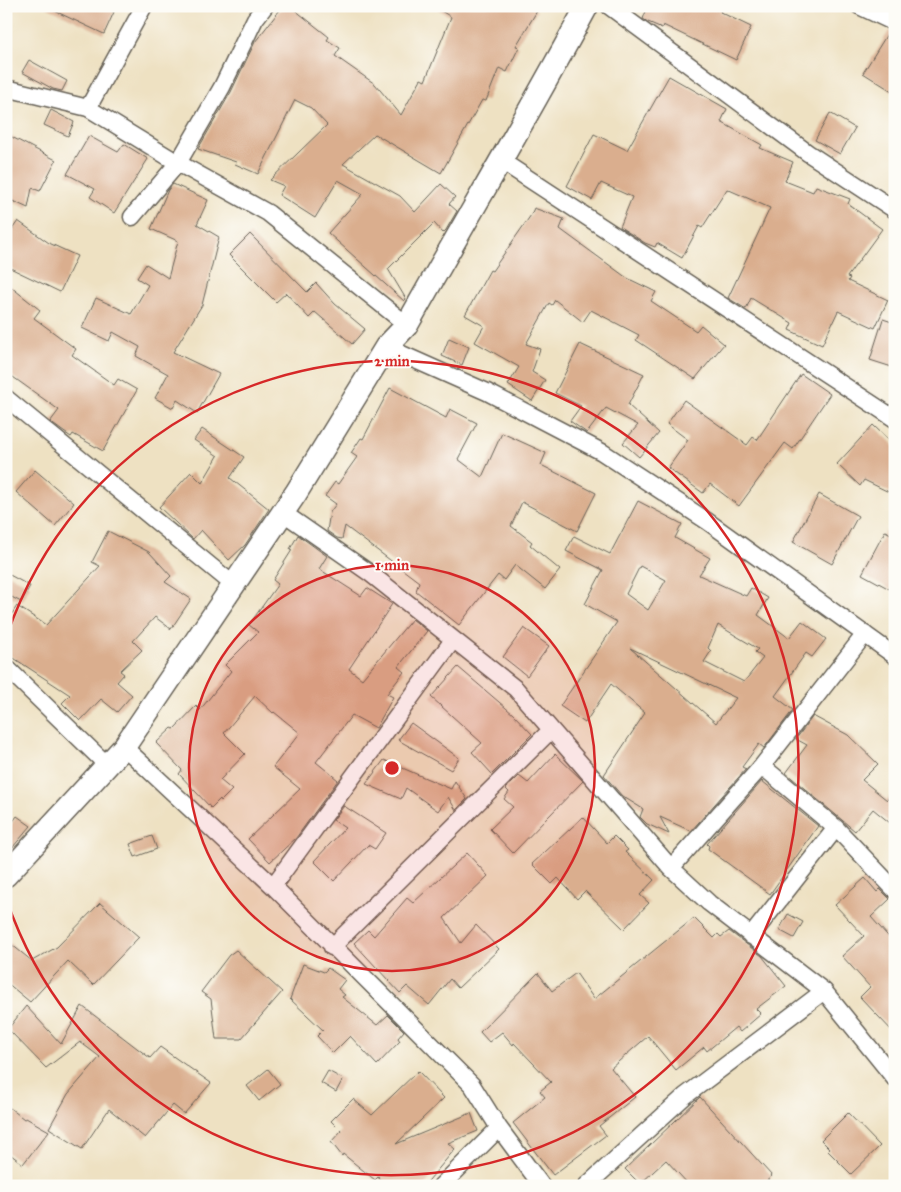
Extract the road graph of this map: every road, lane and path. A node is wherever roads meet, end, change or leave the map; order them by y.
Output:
1 (144, 6) edge
2 (265, 6) edge
3 (587, 6) edge
4 (609, 6) edge
5 (859, 6) edge
6 (895, 23) edge
7 (6, 88) edge
8 (88, 108) junction
9 (500, 160) junction
10 (178, 163) junction
11 (895, 210) edge
12 (132, 217) dead end
13 (407, 324) junction
14 (386, 348) junction
15 (6, 398) edge
16 (895, 419) edge
17 (282, 512) junction
18 (235, 586) junction
19 (865, 634) junction
20 (453, 640) junction
21 (895, 656) edge
22 (6, 666) edge
23 (550, 731) junction
24 (124, 747) junction
25 (108, 766) junction
26 (762, 766) junction
27 (836, 828) junction
28 (671, 868) junction
29 (6, 875) edge
30 (273, 886) junction
31 (895, 890) edge
32 (750, 936) junction
33 (332, 947) junction
34 (824, 991) junction
35 (895, 1079) edge
36 (499, 1128) junction
37 (441, 1186) edge
38 (542, 1186) edge
39 (586, 1186) edge

1 - 8 street
2 - 10 street
3 - 9 street
4 - 11 street
5 - 6 street
7 - 8 street
8 - 10 street
9 - 13 street
9 - 16 street
10 - 12 street
10 - 13 street
13 - 14 street
14 - 17 street
14 - 19 street
15 - 18 street
17 - 18 street
17 - 20 street
18 - 24 street
19 - 21 street
19 - 26 street
20 - 23 street
20 - 30 street
22 - 25 street
23 - 28 street
23 - 33 street
24 - 25 street
24 - 30 street
25 - 29 street
26 - 27 street
26 - 28 street
27 - 31 street
27 - 32 street
28 - 32 street
30 - 33 street
32 - 34 street
33 - 36 street
34 - 35 street
34 - 39 street
36 - 37 street
36 - 38 street

